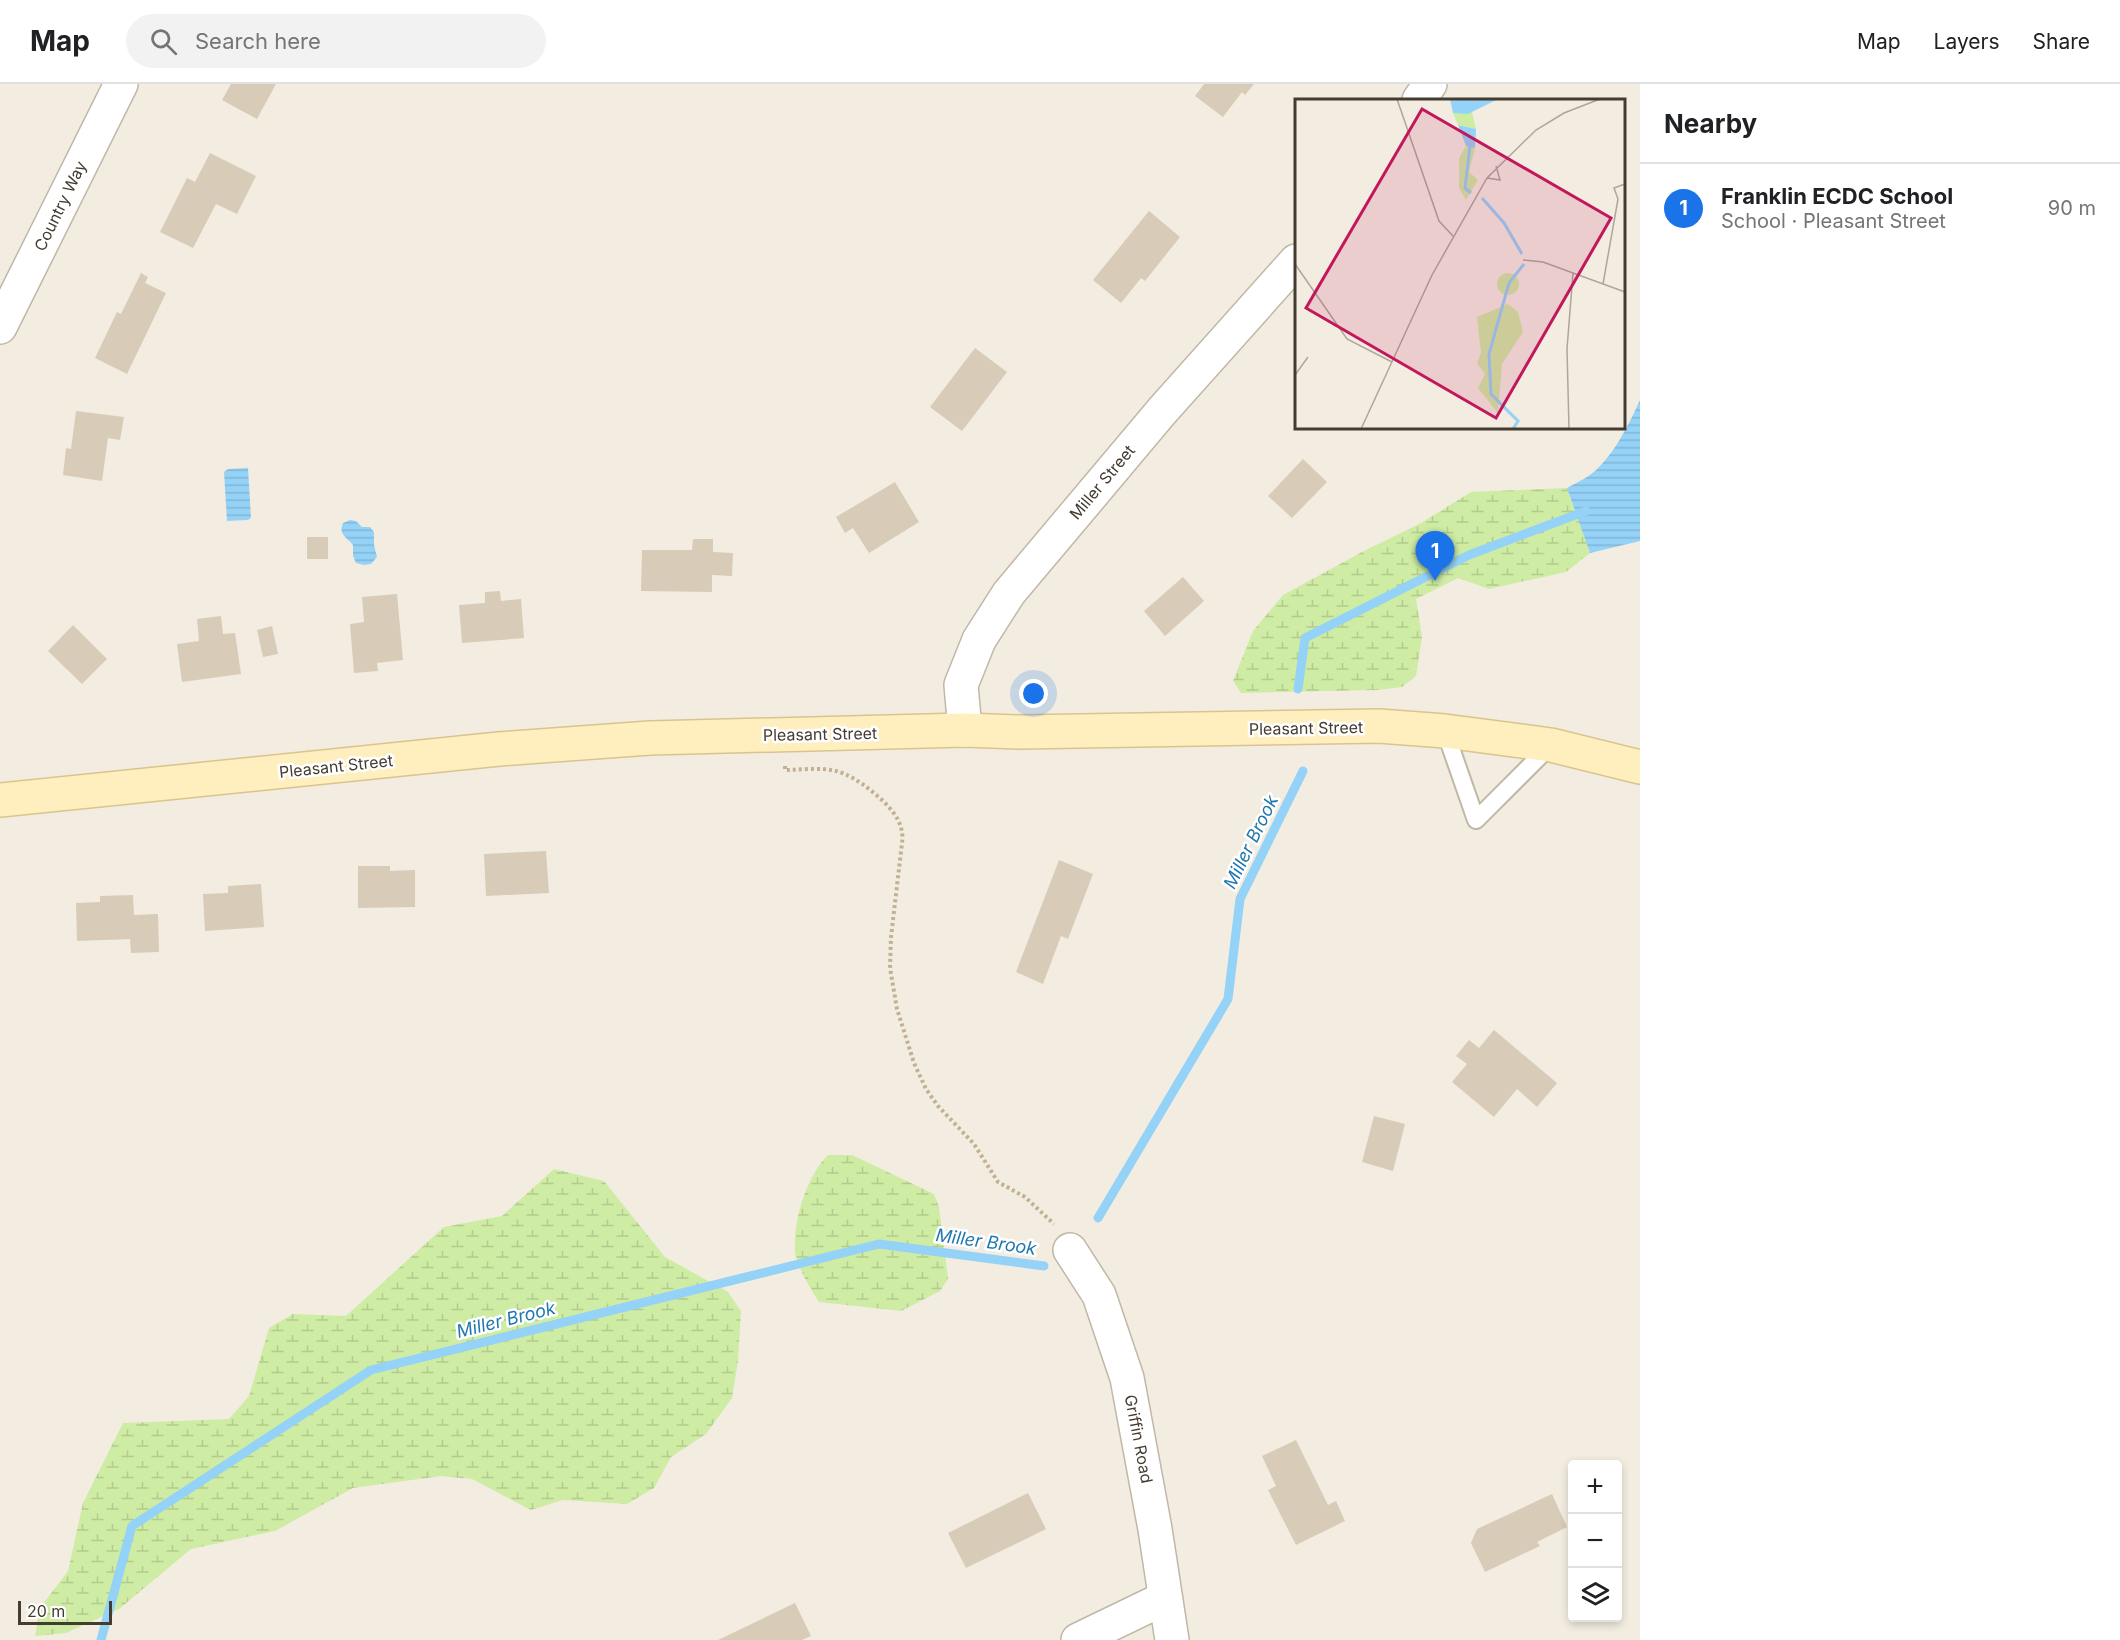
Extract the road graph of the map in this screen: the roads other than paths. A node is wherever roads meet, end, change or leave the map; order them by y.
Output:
1 (121, 84) edge
2 (1430, 84) edge
3 (1420, 99) edge
4 (1295, 262) edge
5 (0, 327) edge
6 (965, 730) junction
7 (1445, 731) junction
8 (1551, 745) junction
9 (1640, 767) edge
10 (0, 800) edge
11 (1070, 1250) road end
12 (1165, 1598) junction
13 (1078, 1640) edge
14 (1172, 1640) edge

1 - 5 street, Country Way
2 - 3 street
4 - 6 street, Miller Street
6 - 7 street, Pleasant Street
6 - 10 street, Pleasant Street
7 - 8 street, Pleasant Street
7 - 8 lane
8 - 9 street, Pleasant Street
11 - 12 street, Griffin Road
12 - 13 street
12 - 14 street, Griffin Road

